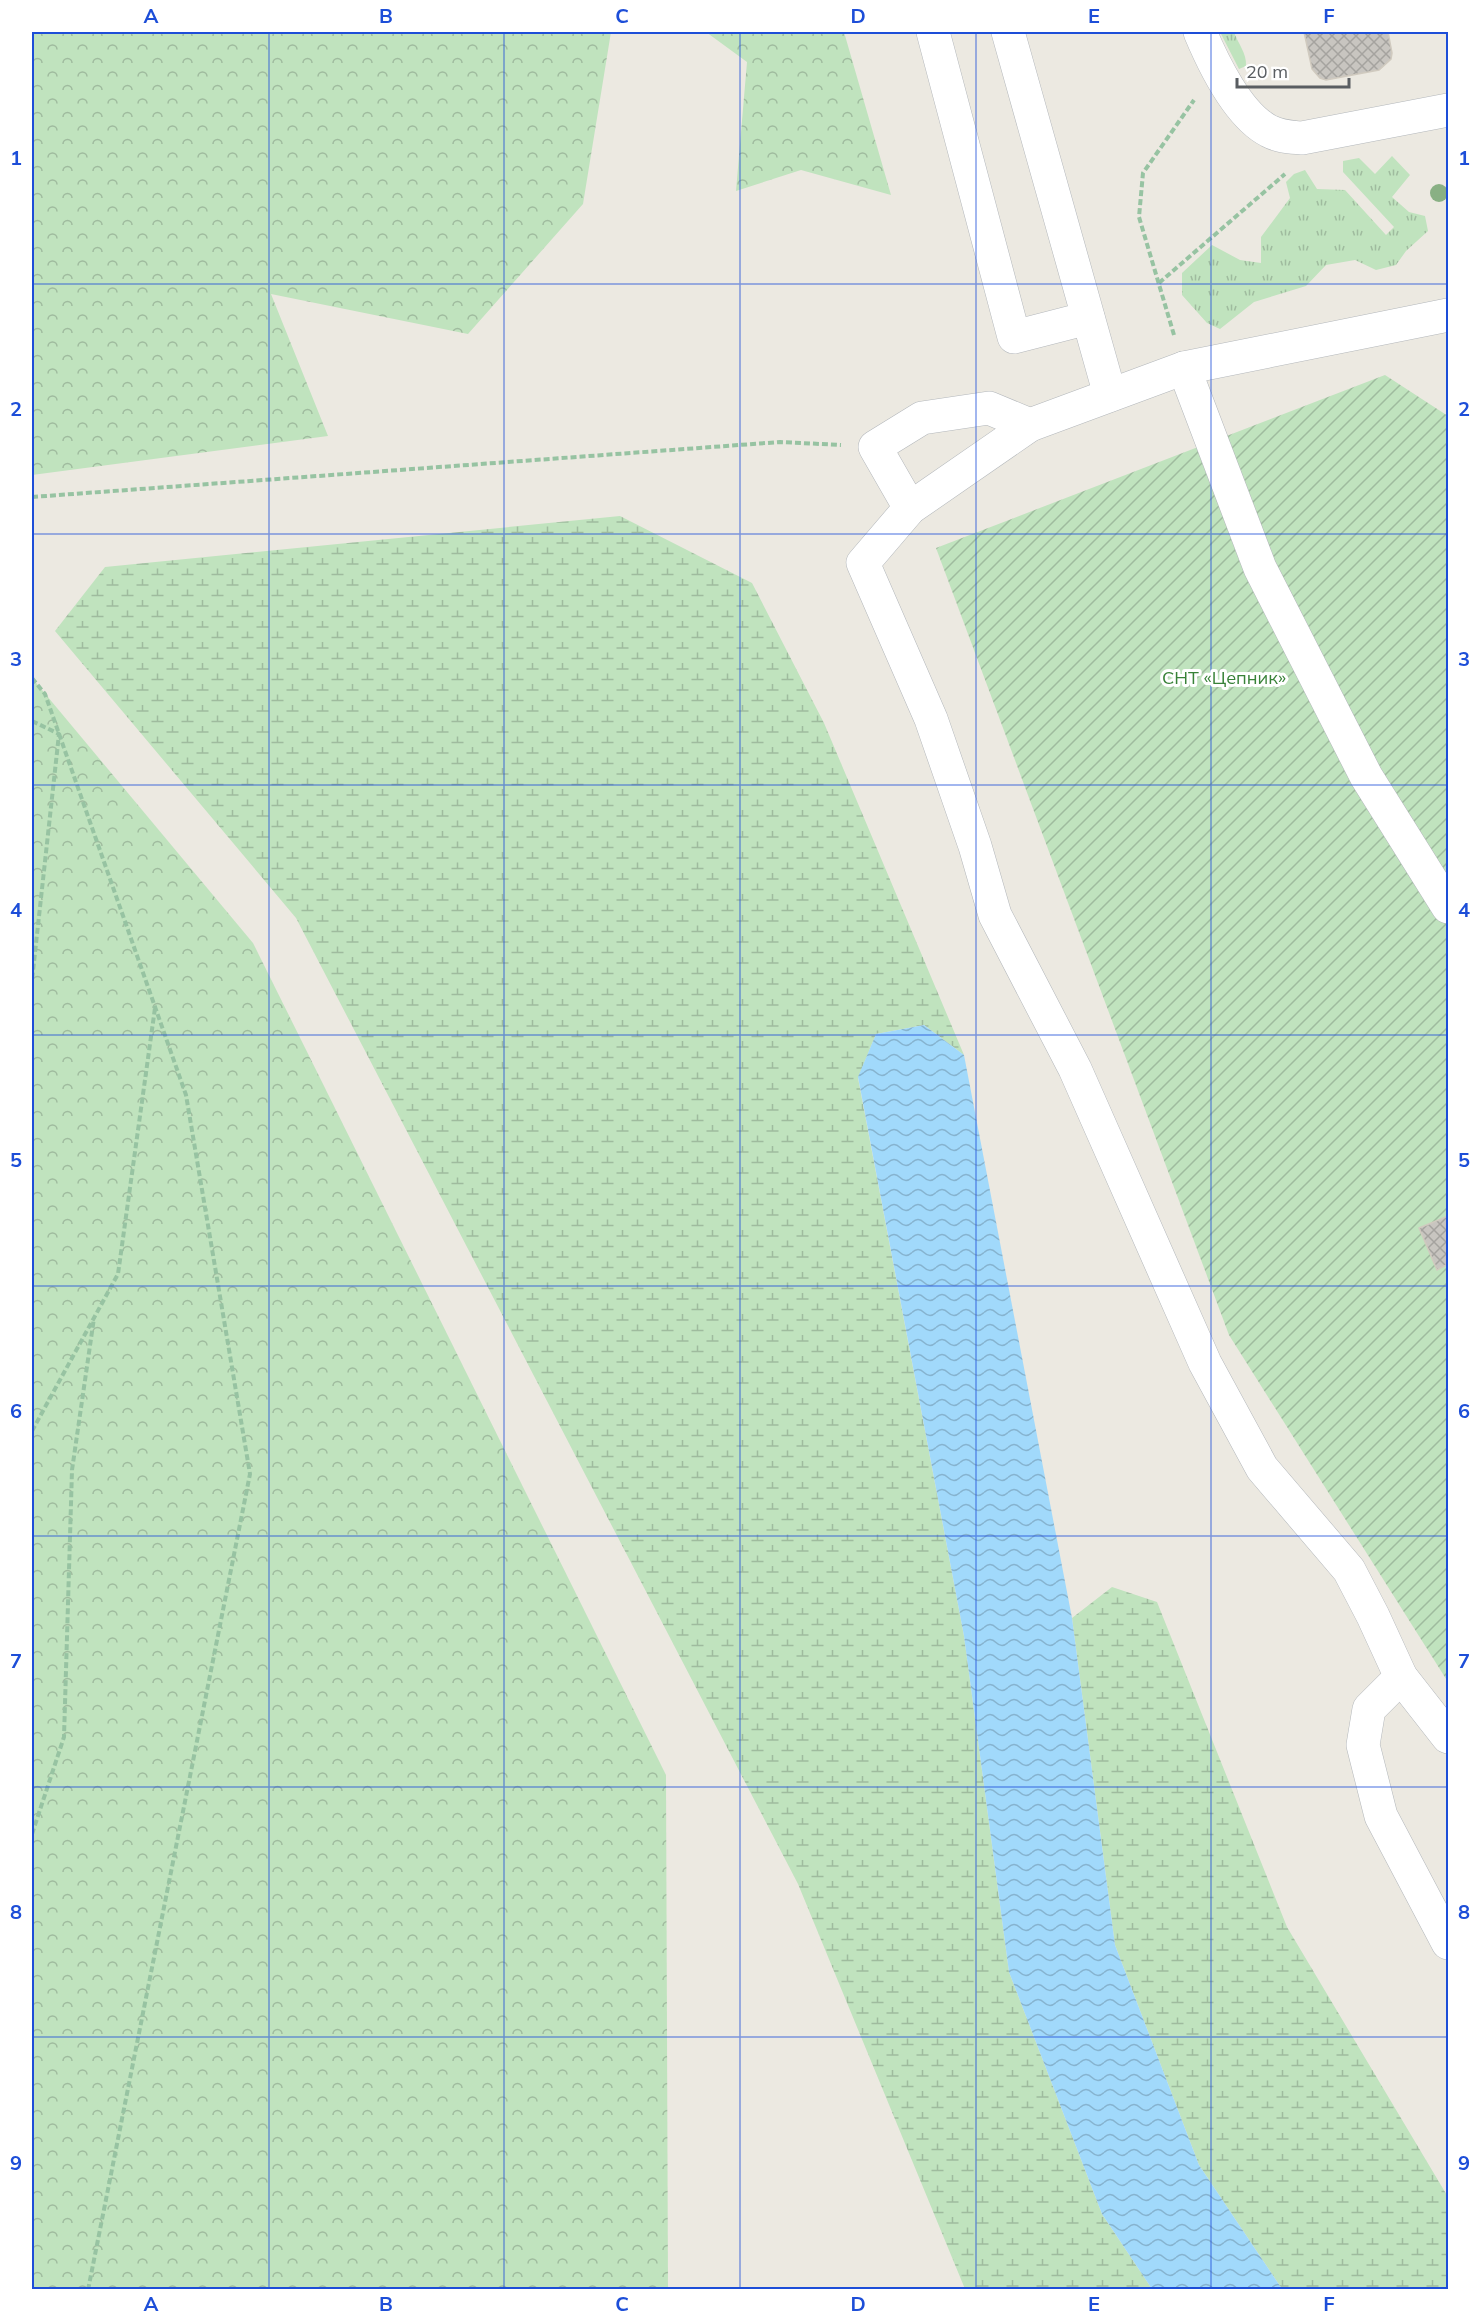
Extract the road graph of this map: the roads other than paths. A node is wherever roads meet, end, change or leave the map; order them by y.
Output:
1 (933, 32) edge
2 (1008, 32) edge
3 (1200, 32) edge
4 (1449, 110) edge
5 (1449, 315) edge
6 (1088, 318) junction
7 (1184, 368) junction
8 (1110, 395) junction
9 (1030, 425) junction
10 (910, 508) junction
11 (1449, 907) edge
12 (1401, 1677) junction
13 (1449, 1737) edge
14 (1449, 1943) edge

1 - 6 lane
2 - 6 lane
3 - 4 lane
5 - 7 lane
6 - 8 lane
7 - 8 lane
7 - 11 lane
8 - 9 lane
9 - 10 lane
9 - 10 lane
10 - 12 lane
12 - 13 lane
12 - 14 lane

